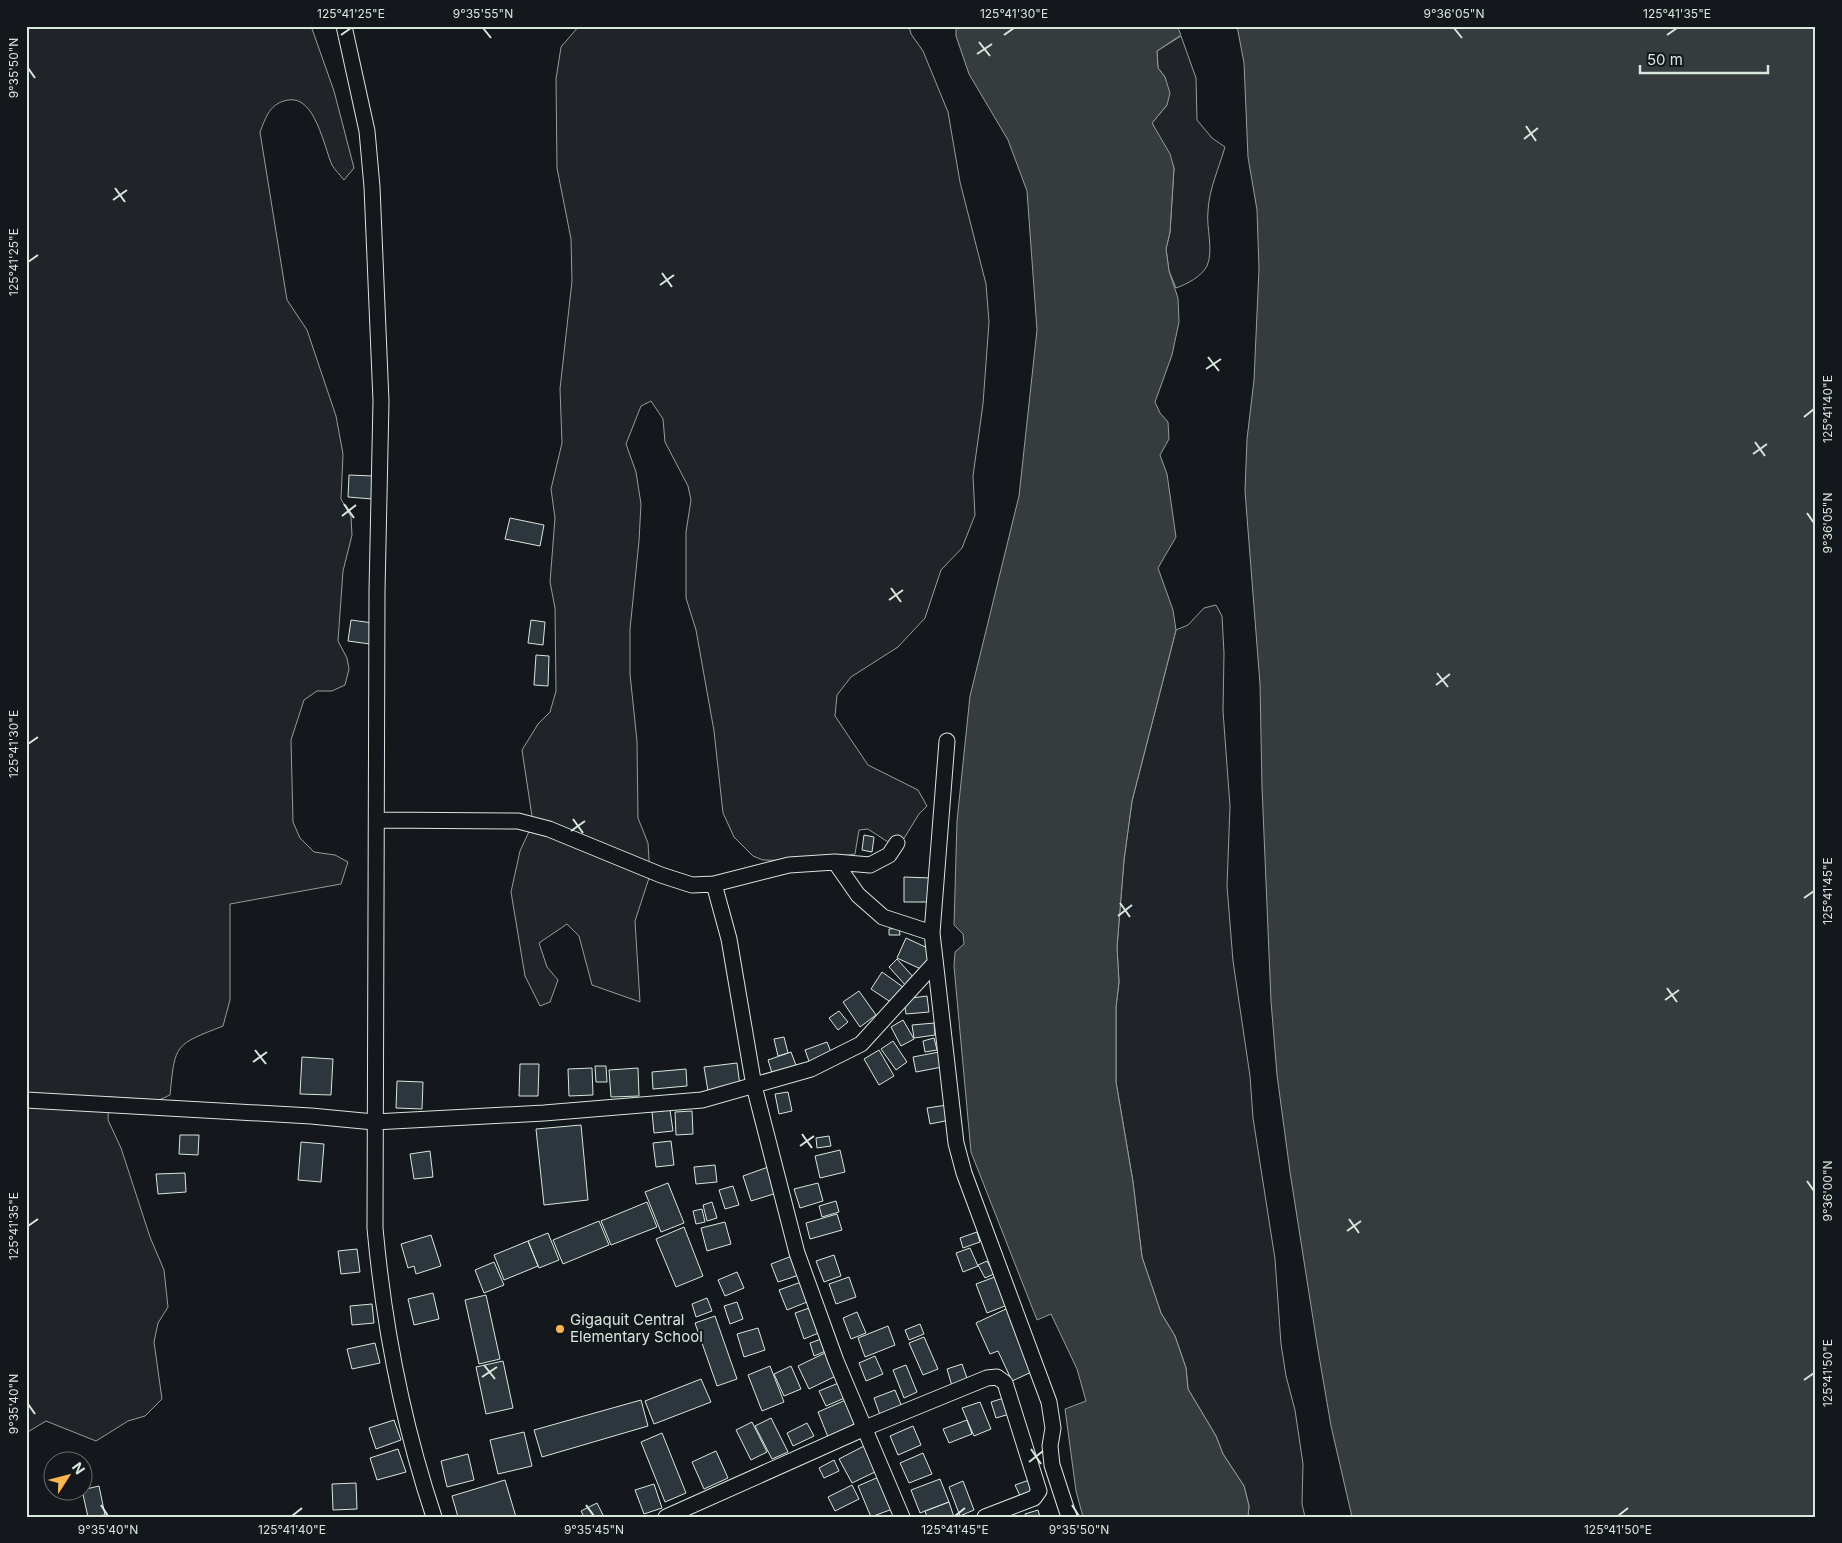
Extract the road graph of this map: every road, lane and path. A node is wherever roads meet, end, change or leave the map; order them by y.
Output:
1 (344, 26) edge
2 (947, 741) dead end
3 (378, 820) junction
4 (897, 843) dead end
5 (834, 862) junction
6 (714, 884) junction
7 (932, 933) junction
8 (934, 964) junction
9 (754, 1086) junction
10 (26, 1100) edge
11 (374, 1122) junction
12 (865, 1428) junction
13 (671, 1516) edge
14 (434, 1517) edge
15 (902, 1517) edge
16 (984, 1517) edge
17 (1069, 1517) edge

1 - 3 street
2 - 7 street
3 - 6 street
3 - 11 street
4 - 5 street
5 - 6 street
5 - 7 street
6 - 9 street
7 - 8 street
8 - 9 street
8 - 17 street
9 - 11 street
9 - 12 street
10 - 11 street
11 - 14 street
12 - 13 street
12 - 15 street
12 - 16 street

